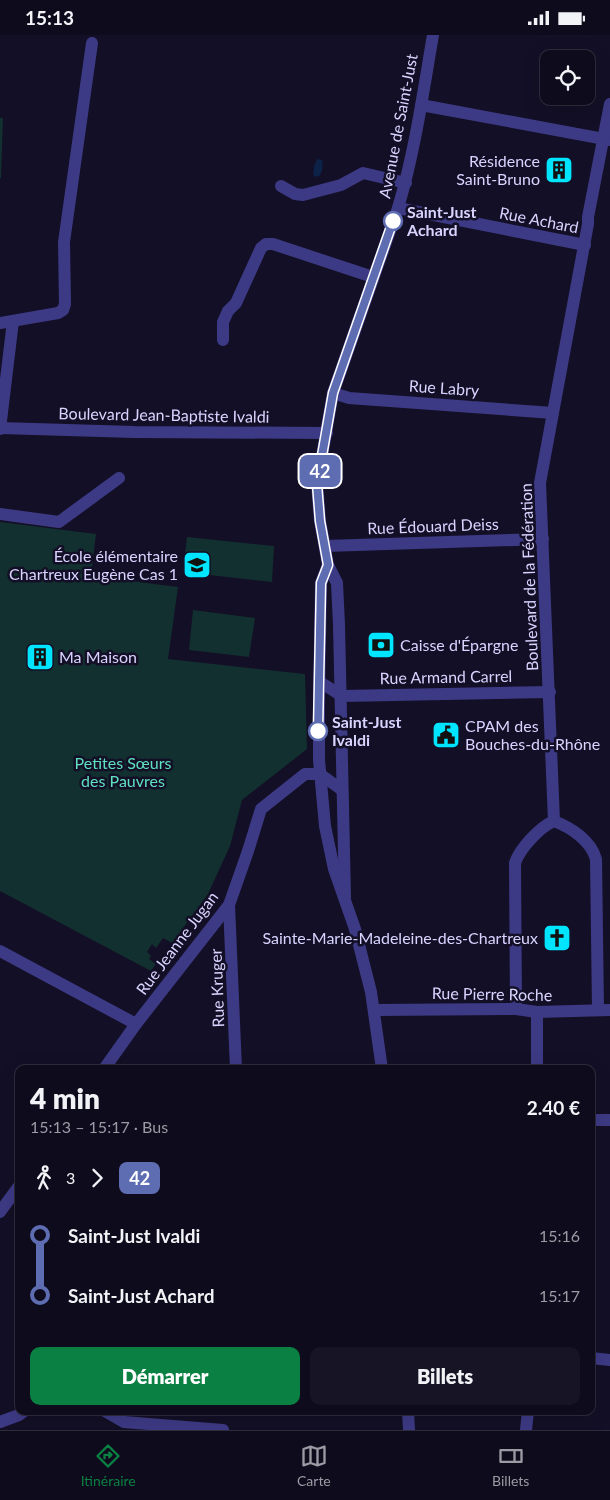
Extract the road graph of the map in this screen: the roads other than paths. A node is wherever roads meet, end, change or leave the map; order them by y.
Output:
1 (433, 35) edge
2 (92, 43) dead end
3 (610, 104) edge
4 (421, 105) junction
5 (607, 139) edge
6 (406, 183) junction
7 (281, 186) dead end
8 (398, 208) junction
9 (585, 245) junction
10 (373, 277) junction
11 (13, 321) junction
12 (0, 323) edge
13 (223, 340) dead end
14 (333, 393) junction
15 (553, 413) junction
16 (0, 428) edge
17 (327, 433) junction
18 (119, 477) dead end
19 (0, 514) edge
20 (543, 539) junction
21 (325, 546) junction
22 (328, 565) junction
23 (320, 682) junction
24 (550, 692) junction
25 (342, 696) junction
26 (320, 774) junction
27 (342, 790) junction
28 (554, 821) junction
29 (345, 898) junction
30 (228, 905) junction
31 (0, 951) edge
32 (516, 1009) junction
33 (374, 1010) junction
34 (604, 1010) edge
35 (537, 1012) junction
36 (136, 1024) junction
37 (107, 1065) edge
38 (236, 1065) edge
39 (381, 1065) edge
40 (537, 1065) edge
41 (595, 1120) edge
42 (610, 1120) edge
43 (15, 1191) edge
44 (0, 1212) edge
45 (595, 1358) edge
46 (610, 1360) edge
47 (19, 1415) edge
48 (113, 1415) edge
49 (408, 1415) edge
50 (528, 1415) edge
51 (0, 1422) edge
52 (223, 1430) edge
53 (409, 1430) edge
54 (526, 1430) edge

1 - 4 street, Avenue de Saint-Just
2 - 11 street
3 - 5 street, Boulevard de la Fédération
4 - 5 street
4 - 6 street, Avenue de Saint-Just
5 - 9 street, Boulevard de la Fédération
6 - 7 street
6 - 8 street, Avenue de Saint-Just
8 - 9 street, Rue Achard
8 - 10 street, Avenue de Saint-Just
9 - 15 street, Boulevard de la Fédération
10 - 13 street
10 - 14 street, Avenue de Saint-Just
11 - 12 street
11 - 16 street
14 - 15 street, Rue Labry
14 - 17 street, Avenue de Saint-Just
15 - 20 street, Boulevard de la Fédération
16 - 17 street, Boulevard Jean-Baptiste Ivaldi
17 - 21 street, Avenue de Saint-Just
18 - 19 street
20 - 21 street, Rue Édouard Deiss
20 - 24 street, Boulevard de la Fédération
21 - 22 street, Avenue de Saint-Just
22 - 23 street
22 - 25 street
23 - 25 street
23 - 26 street
24 - 25 street, Rue Armand Carrel
24 - 28 street, Boulevard de la Fédération
25 - 27 street
26 - 27 street
26 - 29 street
26 - 30 street, Rue Jeanne Jugan
27 - 29 street
28 - 32 street
28 - 34 street
29 - 33 street
30 - 36 street, Rue Jeanne Jugan
30 - 38 street, Rue Kruger
31 - 36 street
32 - 33 street, Rue Pierre Roche
32 - 35 street, Rue Pierre Roche
33 - 39 street
34 - 35 street, Rue Pierre Roche
35 - 40 street
36 - 37 street, Rue Jeanne Jugan
41 - 42 street
43 - 44 street
45 - 46 street
47 - 51 street
48 - 52 street
49 - 53 street
50 - 54 street

